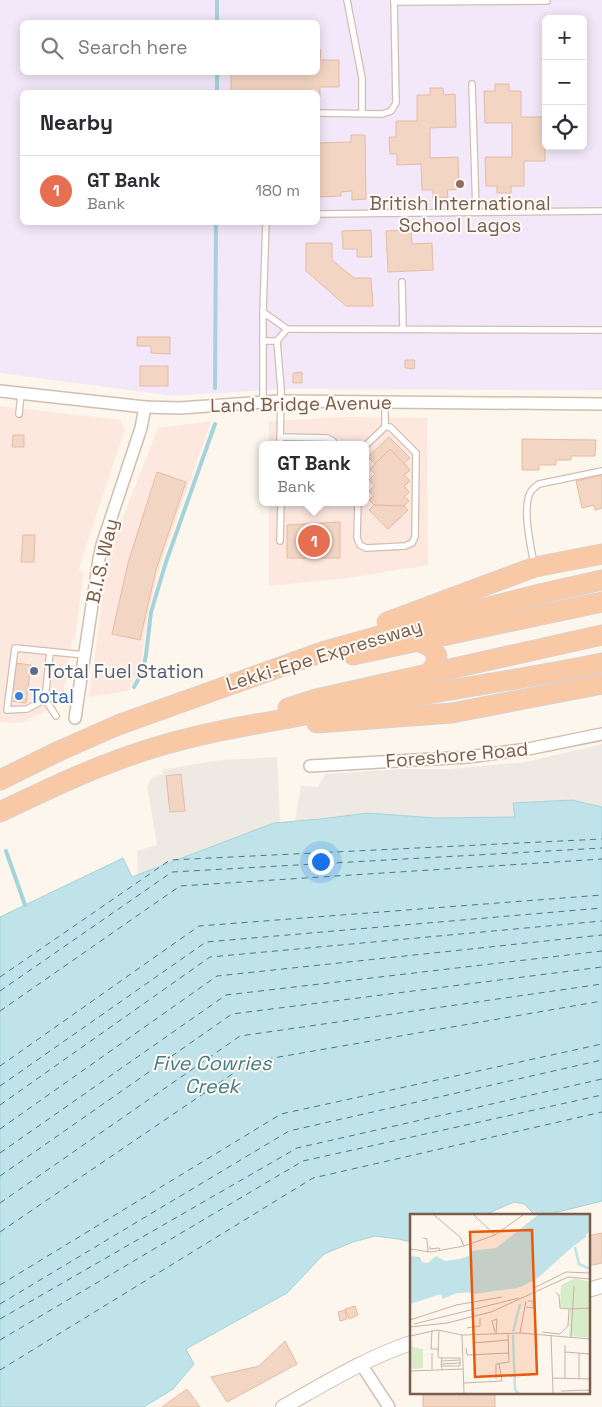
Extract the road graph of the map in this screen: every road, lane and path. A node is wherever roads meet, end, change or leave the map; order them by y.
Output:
1 (347, 0) edge
2 (394, 1) edge
3 (547, 1) edge
4 (472, 84) dead end
5 (320, 113) edge
6 (362, 113) junction
7 (602, 211) edge
8 (476, 212) junction
9 (320, 214) edge
10 (266, 225) edge
11 (402, 282) dead end
12 (263, 312) junction
13 (287, 329) junction
14 (403, 329) junction
15 (602, 330) edge
16 (263, 341) junction
17 (277, 341) junction
18 (0, 391) edge
19 (21, 394) junction
20 (280, 401) junction
21 (385, 401) junction
22 (263, 402) junction
23 (602, 404) edge
24 (145, 407) junction
25 (19, 414) dead end
26 (385, 427) junction
27 (280, 437) junction
28 (280, 441) edge
29 (334, 441) edge
30 (369, 442) edge
31 (602, 471) edge
32 (281, 506) edge
33 (358, 506) edge
34 (280, 541) dead end
35 (602, 554) edge
36 (535, 567) junction
37 (602, 580) edge
38 (602, 602) edge
39 (602, 635) edge
40 (418, 641) junction
41 (50, 652) junction
42 (84, 655) junction
43 (602, 663) edge
44 (429, 674) junction
45 (249, 677) junction
46 (602, 684) edge
47 (45, 699) junction
48 (56, 716) dead end
49 (75, 718) dead end
50 (208, 733) junction
51 (602, 734) edge
52 (310, 766) dead end
53 (0, 780) edge
54 (0, 812) edge
55 (410, 1343) edge
56 (361, 1364) junction
57 (283, 1407) edge
58 (389, 1407) edge

1 - 6 lane
2 - 3 lane
2 - 6 lane
4 - 8 lane
5 - 6 lane
7 - 8 lane
8 - 9 lane
10 - 12 lane
11 - 14 lane
12 - 13 lane
12 - 16 lane
13 - 14 lane
13 - 17 lane
14 - 15 lane
16 - 17 lane
16 - 22 lane
17 - 20 lane
18 - 19 street, Land Bridge Avenue
19 - 24 street, Land Bridge Avenue
19 - 25 lane
20 - 21 street, Land Bridge Avenue
20 - 22 street, Land Bridge Avenue
20 - 27 lane
21 - 23 street, Land Bridge Avenue
21 - 26 lane
22 - 24 street, Land Bridge Avenue
24 - 42 street, B.I.S. Way
26 - 30 lane
26 - 33 lane
27 - 28 lane
27 - 29 lane
31 - 36 lane
32 - 34 lane
35 - 36 highway
36 - 45 highway
37 - 45 highway, Lekki-Epe Expressway
38 - 40 highway
39 - 44 highway
40 - 44 highway
40 - 45 highway
41 - 42 lane
41 - 47 lane
41 - 47 lane
42 - 49 street, B.I.S. Way
43 - 50 highway
44 - 50 highway
45 - 53 highway, Lekki-Epe Expressway
46 - 50 highway
47 - 48 lane
50 - 54 highway
51 - 52 street, Foreshore Road
55 - 56 street
56 - 57 street
56 - 58 street

